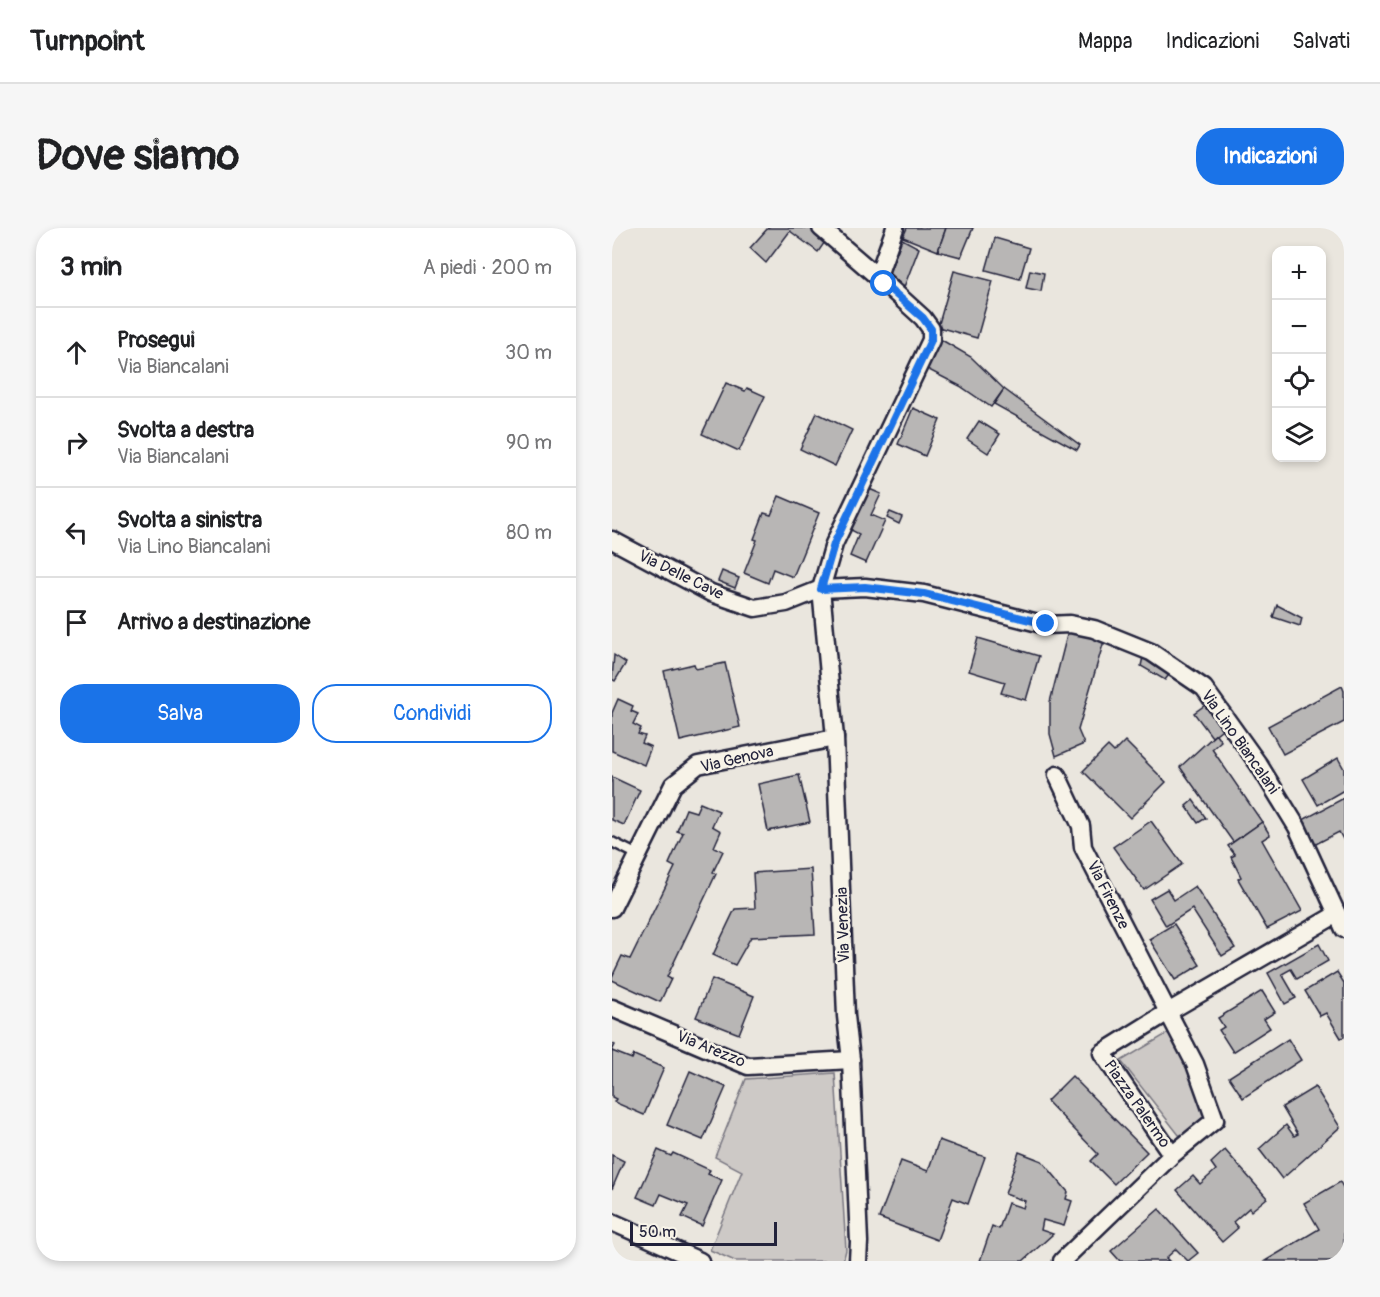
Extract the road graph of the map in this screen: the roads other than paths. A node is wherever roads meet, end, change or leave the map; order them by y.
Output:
1 (821, 228) edge
2 (895, 228) edge
3 (879, 278) junction
4 (612, 540) edge
5 (821, 589) junction
6 (835, 738) junction
7 (1057, 775) dead end
8 (612, 842) edge
9 (638, 855) junction
10 (612, 909) edge
11 (1340, 922) edge
12 (612, 1008) edge
13 (1168, 1012) junction
14 (850, 1060) junction
15 (1172, 1155) junction
16 (612, 1222) edge
17 (700, 1261) edge
18 (860, 1261) edge
19 (1062, 1261) edge

1 - 3 street
2 - 3 street
3 - 5 street
4 - 5 street, Via Delle Cave
5 - 6 street, Via Venezia
5 - 11 street, Via Lino Biancalani
6 - 9 street, Via Genova
6 - 14 street, Via Venezia
7 - 13 street, Via Firenze
8 - 9 lane
9 - 10 street, Via Genova
11 - 13 street
12 - 14 street, Via Arezzo
13 - 15 street, Piazza Palermo
13 - 15 street, Piazza Palermo
14 - 18 street, Via Venezia
15 - 19 street
16 - 17 street

